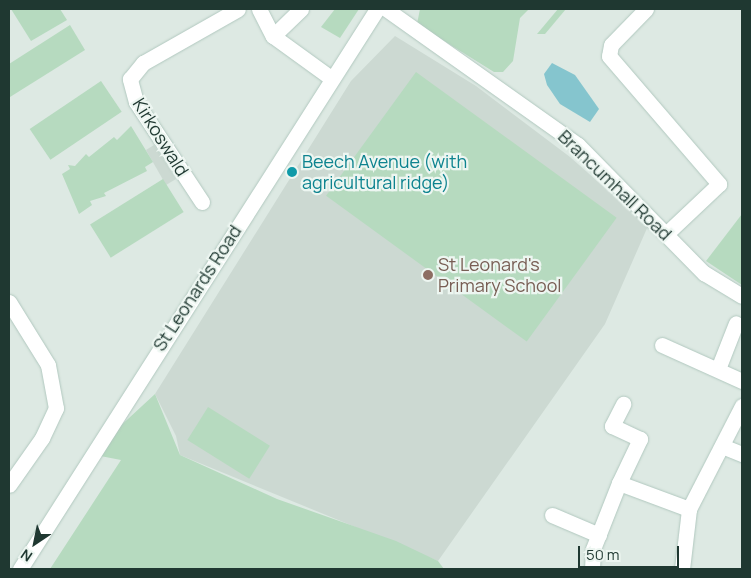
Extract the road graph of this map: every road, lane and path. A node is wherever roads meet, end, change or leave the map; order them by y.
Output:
1 (238, 9) edge
2 (259, 9) edge
3 (300, 9) edge
4 (377, 9) edge
5 (386, 9) edge
6 (646, 9) edge
7 (272, 36) junction
8 (331, 78) junction
9 (202, 202) dead end
10 (667, 233) junction
11 (742, 296) edge
12 (9, 302) edge
13 (736, 324) dead end
14 (662, 345) dead end
15 (718, 369) junction
16 (742, 381) edge
17 (623, 404) dead end
18 (742, 406) edge
19 (722, 446) junction
20 (742, 454) edge
21 (619, 483) junction
22 (9, 485) edge
23 (689, 509) junction
24 (552, 515) dead end
25 (599, 535) junction
26 (20, 569) edge
27 (592, 569) edge
28 (682, 569) edge

1 - 9 street, Kirkoswald
2 - 7 street
3 - 7 street
4 - 8 street, St Leonards Road
5 - 10 street, Brancumhall Road
6 - 10 street
7 - 8 street
8 - 26 street, St Leonards Road
10 - 11 street, Brancumhall Road
12 - 22 street
13 - 15 street
14 - 15 street
15 - 16 street
17 - 21 street
18 - 19 street
19 - 20 street
19 - 23 street
21 - 23 street
21 - 25 street
23 - 28 street
24 - 25 street
25 - 27 street

